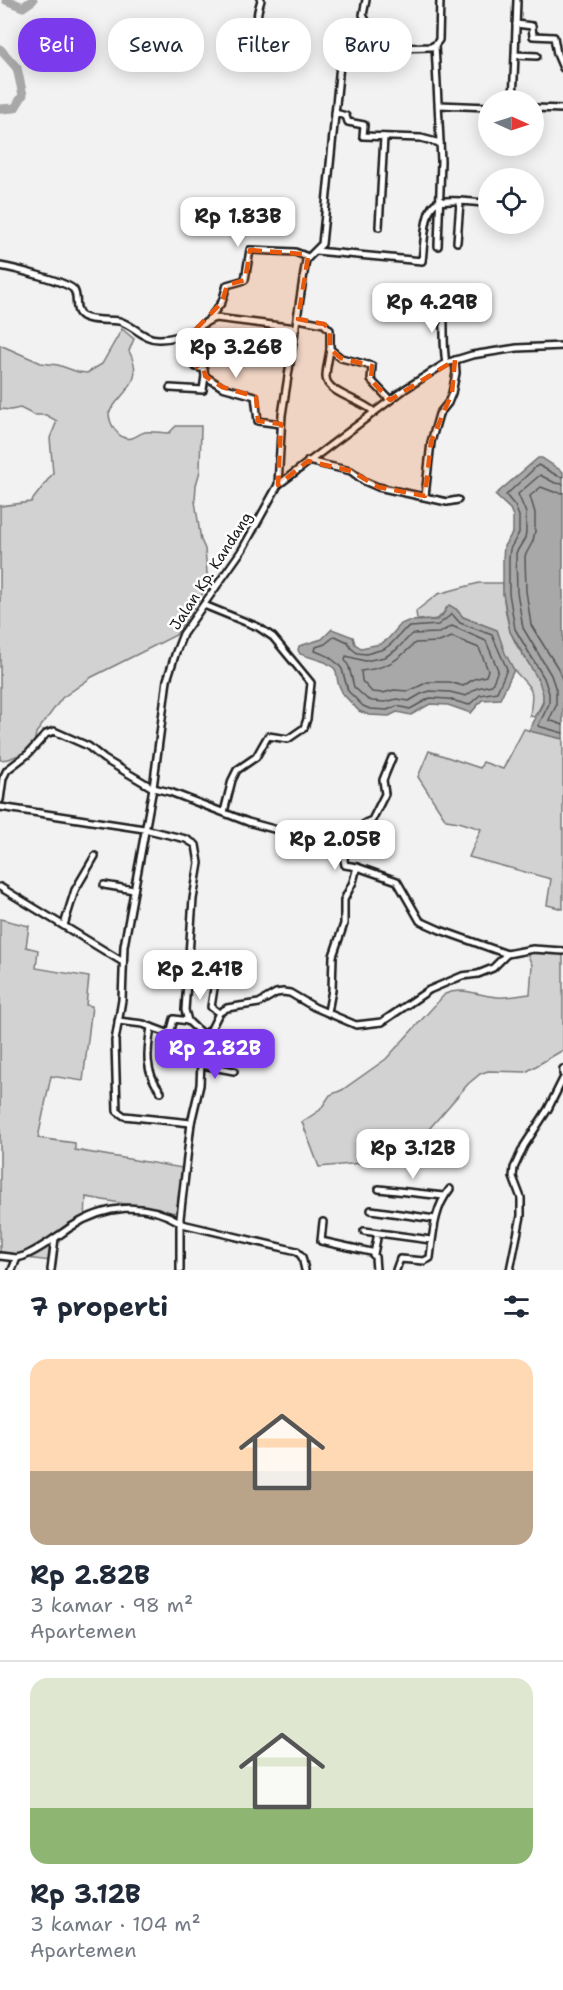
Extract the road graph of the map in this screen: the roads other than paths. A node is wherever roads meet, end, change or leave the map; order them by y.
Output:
1 (261, 0) edge
2 (366, 0) edge
3 (440, 0) edge
4 (517, 0) edge
5 (257, 18) edge
6 (365, 18) edge
7 (516, 24) junction
8 (435, 45) junction
9 (412, 48) edge
10 (515, 55) junction
11 (537, 56) dead end
12 (563, 68) edge
13 (339, 72) edge
14 (513, 90) edge
15 (439, 105) junction
16 (478, 107) edge
17 (544, 108) edge
18 (563, 109) edge
19 (335, 113) junction
20 (384, 137) junction
21 (440, 143) junction
22 (440, 202) junction
23 (460, 202) junction
24 (478, 203) edge
25 (379, 227) dead end
26 (457, 243) dead end
27 (438, 246) dead end
28 (316, 251) junction
29 (308, 257) junction
30 (0, 267) edge
31 (442, 300) dead end
32 (298, 319) junction
33 (209, 320) junction
34 (296, 328) junction
35 (196, 329) junction
36 (563, 346) edge
37 (330, 349) junction
38 (455, 360) junction
39 (446, 363) junction
40 (205, 376) junction
41 (170, 388) dead end
42 (390, 400) junction
43 (374, 412) junction
44 (282, 424) junction
45 (308, 461) junction
46 (278, 485) junction
47 (425, 496) junction
48 (458, 500) dead end
49 (204, 605) junction
50 (392, 758) dead end
51 (153, 788) junction
52 (0, 800) edge
53 (0, 807) edge
54 (224, 812) junction
55 (144, 829) junction
56 (345, 847) junction
57 (95, 856) dead end
58 (357, 867) junction
59 (105, 885) dead end
60 (0, 887) edge
61 (134, 890) junction
62 (64, 926) junction
63 (563, 951) edge
64 (507, 954) junction
65 (123, 962) junction
66 (187, 976) junction
67 (219, 1012) junction
68 (328, 1012) junction
69 (118, 1021) junction
70 (188, 1021) junction
71 (151, 1027) junction
72 (202, 1034) junction
73 (202, 1065) junction
74 (563, 1069) edge
75 (234, 1071) dead end
76 (563, 1074) edge
77 (563, 1079) edge
78 (161, 1092) dead end
79 (191, 1123) junction
80 (379, 1189) dead end
81 (450, 1189) dead end
82 (444, 1196) junction
83 (371, 1210) dead end
84 (435, 1219) junction
85 (180, 1222) junction
86 (323, 1222) dead end
87 (364, 1231) dead end
88 (55, 1238) junction
89 (377, 1238) dead end
90 (431, 1240) junction
91 (374, 1254) junction
92 (0, 1256) edge
93 (17, 1258) junction
94 (12, 1270) edge
95 (51, 1270) edge
96 (180, 1270) edge
97 (305, 1270) edge
98 (376, 1270) edge
99 (396, 1270) edge
100 (510, 1270) edge

1 - 5 street
2 - 6 street
3 - 8 street
4 - 7 street
7 - 10 street
7 - 12 street
8 - 9 street
8 - 15 street
10 - 11 street
10 - 14 street
13 - 19 street
15 - 16 street
15 - 21 street
17 - 18 street
19 - 20 street
19 - 28 street
20 - 21 street
20 - 25 street
21 - 22 street
22 - 23 street
22 - 27 street
22 - 28 street
23 - 24 street
23 - 26 street
28 - 29 street
29 - 32 street, Jalan Kp. Kandang
29 - 33 street
30 - 35 street
31 - 39 street
32 - 34 street, Jalan Kp. Kandang
32 - 37 street
33 - 34 street
33 - 35 street
34 - 44 street, Jalan Kp. Kandang
35 - 40 street
36 - 38 street
37 - 42 street
37 - 43 street
38 - 39 street
38 - 47 street
39 - 42 street
40 - 41 street
40 - 44 street
42 - 43 street
43 - 45 street
44 - 46 street, Jalan Kp. Kandang
45 - 46 street
45 - 47 street
46 - 49 street, Jalan Kp. Kandang
47 - 48 street
49 - 51 street, Jalan Kp. Kandang
49 - 54 street
50 - 56 street
51 - 52 street
51 - 54 street
51 - 55 street, Jalan Kp. Kandang
53 - 55 street
54 - 56 street
55 - 61 street, Jalan Kp. Kandang
55 - 66 street
56 - 58 street
57 - 62 street
58 - 64 street
58 - 68 street
59 - 61 street
60 - 62 street
61 - 65 street, Jalan Kp. Kandang
62 - 65 street
63 - 64 street
64 - 68 street
65 - 69 street, Jalan Kp. Kandang
66 - 67 street
66 - 70 street
67 - 68 street
67 - 72 street
69 - 71 street
69 - 79 street, Jalan Kp. Kandang
70 - 71 street
70 - 72 street
71 - 78 street
72 - 73 street
73 - 75 street
73 - 79 street
74 - 76 street
77 - 100 street
79 - 85 street
80 - 82 street
81 - 82 street
82 - 84 street
83 - 84 street
84 - 90 street
85 - 88 street
85 - 96 street
85 - 97 street
86 - 91 street
87 - 90 street
88 - 93 street
88 - 95 street
89 - 91 street
90 - 99 street
91 - 98 street
92 - 93 street
93 - 94 street

